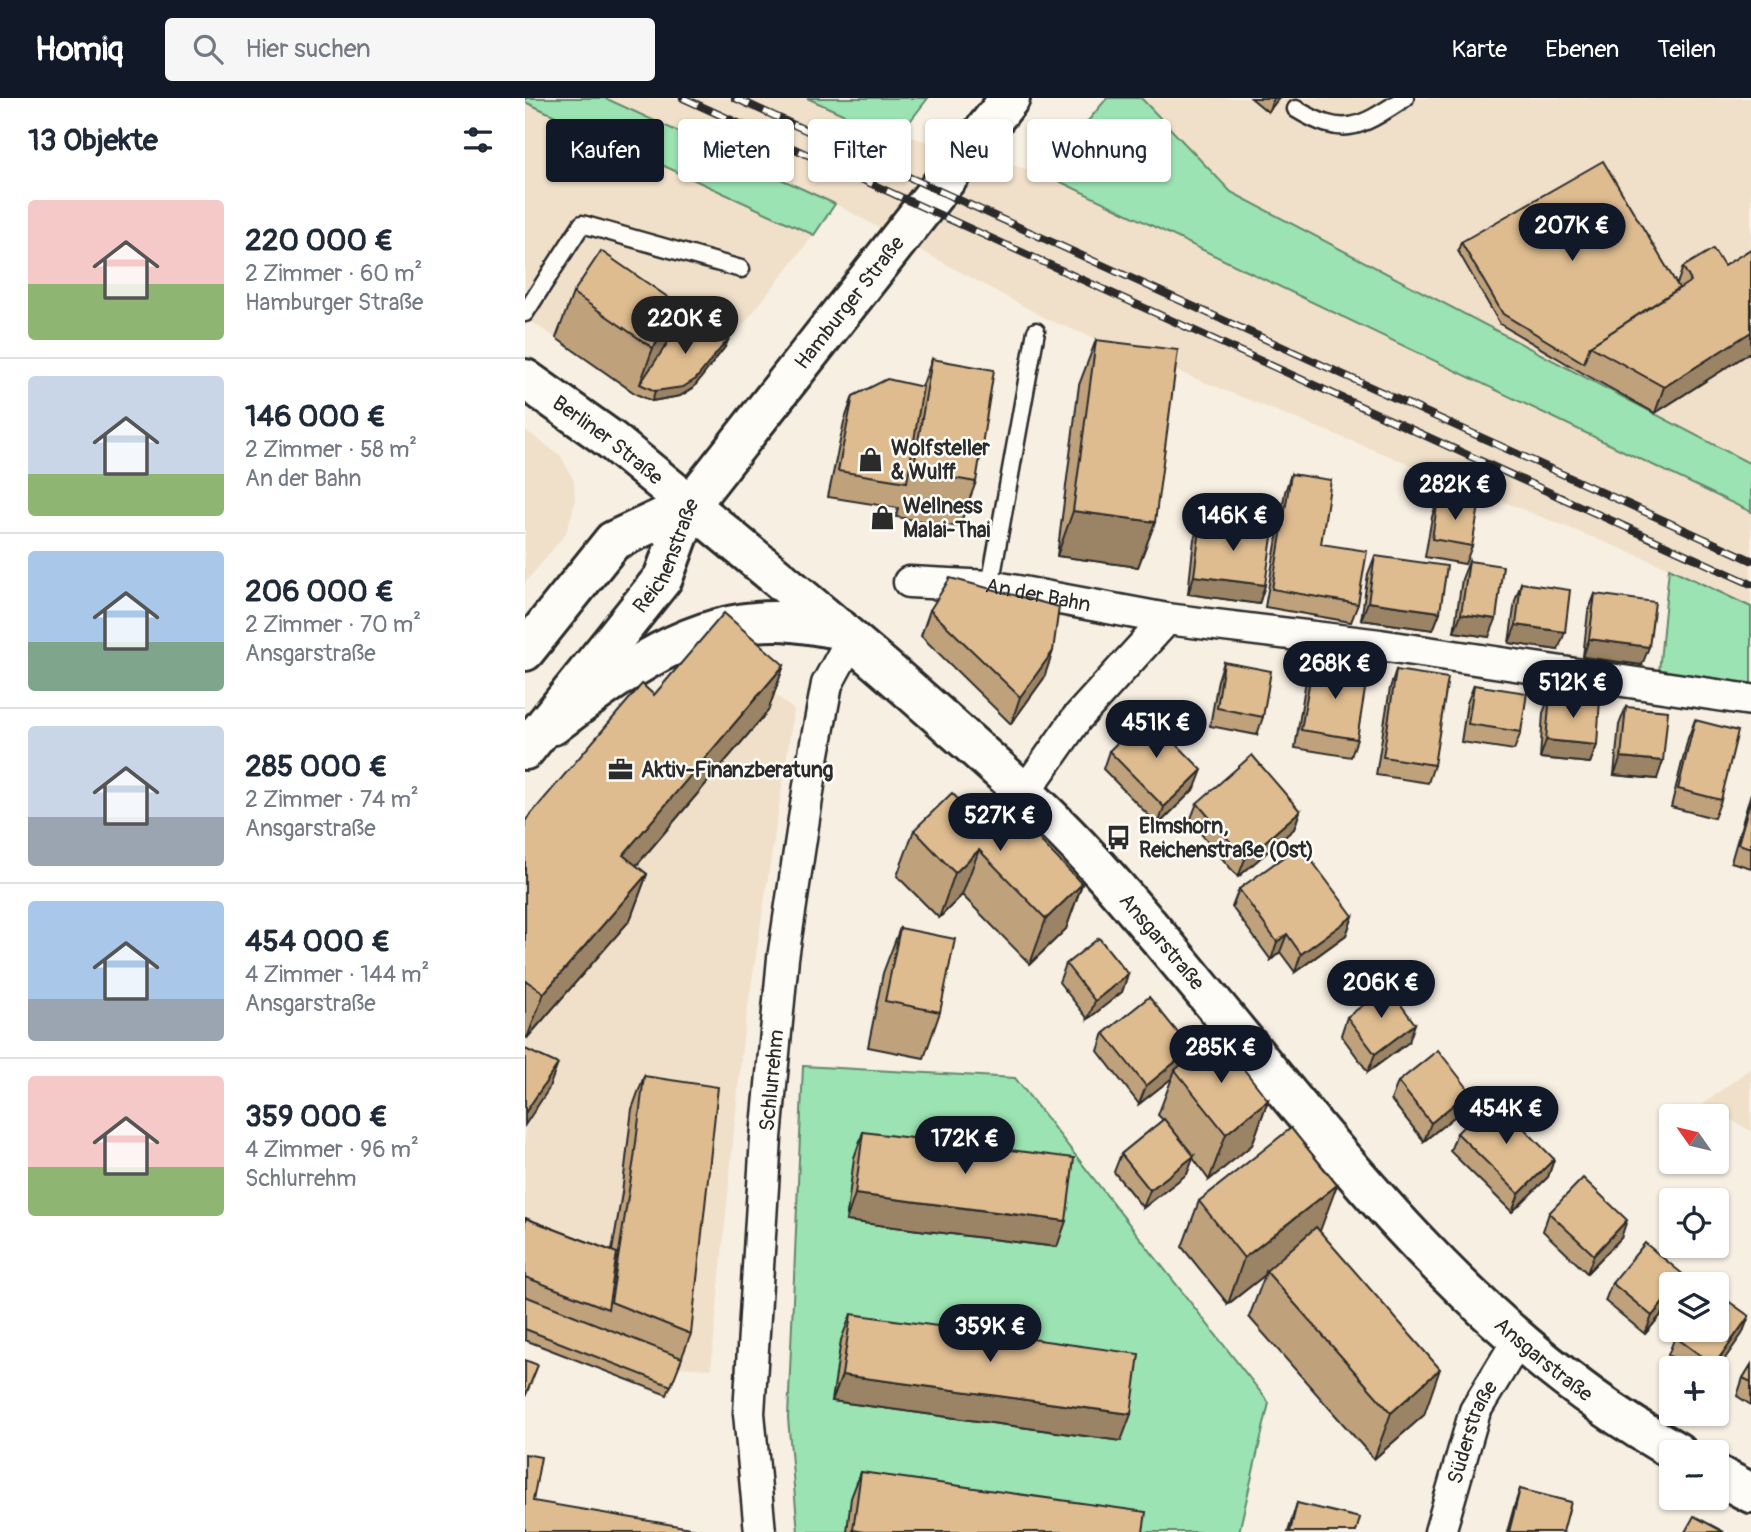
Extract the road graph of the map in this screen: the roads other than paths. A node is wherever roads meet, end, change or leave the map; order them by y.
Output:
1 (1010, 98) edge
2 (1405, 98) edge
3 (1296, 109) dead end
4 (741, 269) dead end
5 (525, 313) edge
6 (1036, 331) dead end
7 (525, 379) edge
8 (690, 505) junction
9 (909, 582) dead end
10 (990, 586) junction
11 (1167, 618) junction
12 (846, 634) junction
13 (525, 651) edge
14 (1751, 701) edge
15 (529, 745) edge
16 (1024, 792) junction
17 (1518, 1340) junction
18 (1659, 1442) edge
19 (1729, 1481) edge
20 (1751, 1493) edge
21 (760, 1532) edge
22 (1440, 1532) edge

1 - 8 street, Hamburger Straße
2 - 3 lane
4 - 5 lane
6 - 10 lane
7 - 8 street, Berliner Straße
8 - 12 street, Ansgarstraße
8 - 13 street, Reichenstraße
8 - 15 street, Reichenstraße
9 - 10 street, An der Bahn
10 - 11 street, An der Bahn
11 - 14 street, An der Bahn
11 - 16 street
12 - 15 street
12 - 16 street, Ansgarstraße
12 - 21 street, Schlurrehm
16 - 17 street, Ansgarstraße
17 - 18 street, Ansgarstraße
17 - 22 street, Süderstraße
19 - 20 street

